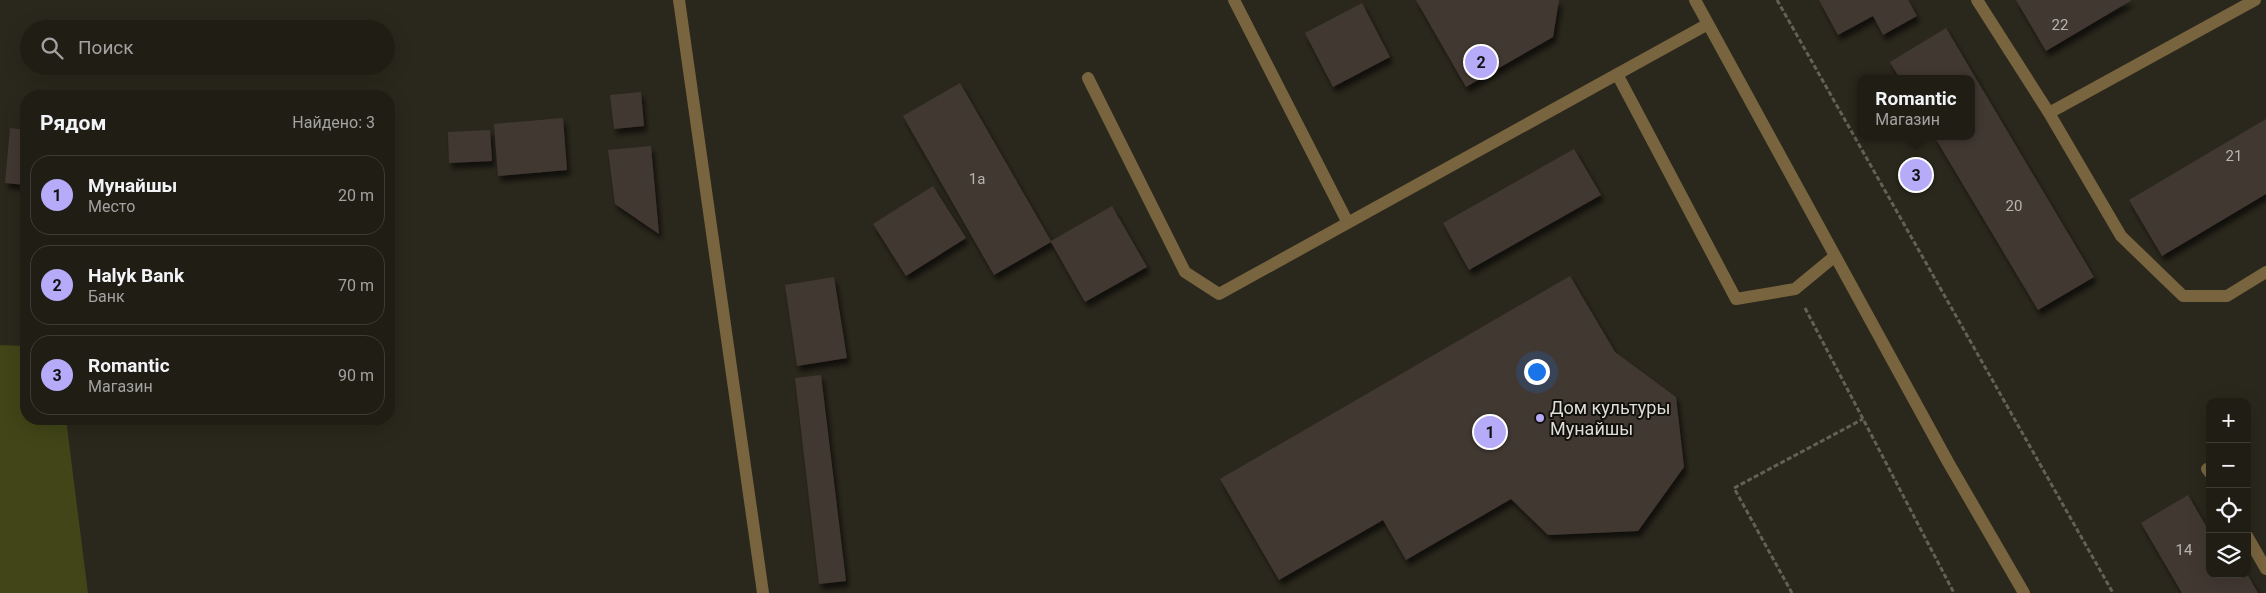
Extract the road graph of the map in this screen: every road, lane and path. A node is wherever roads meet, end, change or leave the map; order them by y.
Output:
1 (679, 0) edge
2 (1234, 0) edge
3 (1695, 0) edge
4 (1777, 0) edge
5 (1977, 0) edge
6 (2255, 0) edge
7 (1708, 24) junction
8 (1617, 74) junction
9 (1088, 78) dead end
10 (2049, 113) junction
11 (1348, 223) junction
12 (1835, 256) junction
13 (2266, 272) edge
14 (1795, 289) junction
15 (1863, 418) junction
16 (2251, 540) edge
17 (2262, 552) edge
18 (2266, 569) edge
19 (763, 593) edge
20 (1792, 593) edge
21 (1954, 593) edge
22 (2024, 593) edge
23 (2113, 593) edge

1 - 19 street
2 - 11 street
3 - 7 street
4 - 23 path
5 - 10 street
6 - 10 street
7 - 8 street
7 - 12 street
8 - 11 street
8 - 14 street
9 - 11 street
10 - 13 street
12 - 14 street
12 - 22 street
14 - 15 path
15 - 20 path
15 - 21 path
16 - 17 street
17 - 18 street

